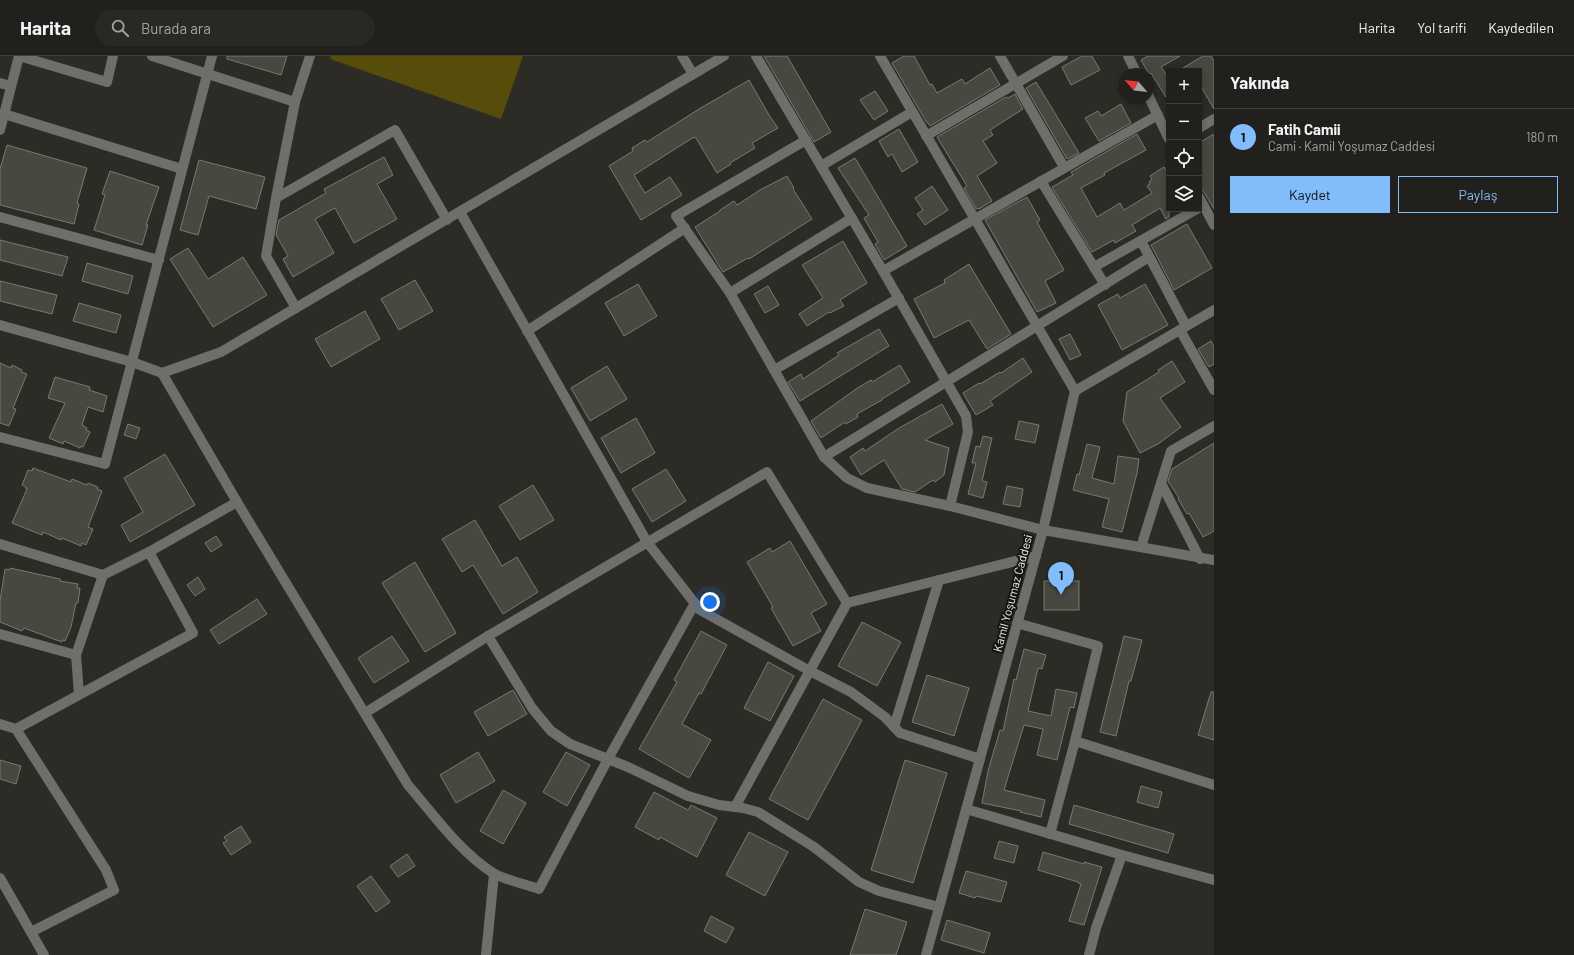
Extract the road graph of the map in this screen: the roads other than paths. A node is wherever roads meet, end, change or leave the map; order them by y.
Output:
1 (19, 56) edge
2 (113, 56) edge
3 (152, 56) edge
4 (212, 56) edge
5 (310, 56) edge
6 (682, 56) edge
7 (724, 56) edge
8 (756, 56) edge
9 (880, 56) edge
10 (1000, 56) edge
11 (1063, 56) edge
12 (1128, 56) edge
13 (1134, 68) edge
14 (208, 74) junction
15 (693, 74) junction
16 (0, 83) edge
17 (1016, 83) junction
18 (12, 86) junction
19 (295, 102) junction
20 (1152, 104) edge
21 (912, 112) junction
22 (4, 114) junction
23 (1158, 115) junction
24 (1214, 119) edge
25 (1202, 126) edge
26 (0, 130) edge
27 (1166, 132) edge
28 (926, 136) junction
29 (806, 140) junction
30 (821, 166) junction
31 (1064, 168) junction
32 (182, 169) junction
33 (1041, 181) junction
34 (276, 198) junction
35 (1202, 208) edge
36 (460, 212) junction
37 (1188, 212) edge
38 (0, 217) edge
39 (852, 218) junction
40 (974, 219) junction
41 (447, 220) junction
42 (1214, 225) edge
43 (685, 228) junction
44 (1140, 241) junction
45 (1149, 257) junction
46 (159, 260) junction
47 (1094, 267) junction
48 (883, 271) junction
49 (1105, 284) junction
50 (730, 293) junction
51 (899, 298) junction
52 (296, 308) junction
53 (1214, 310) edge
54 (0, 325) edge
55 (1037, 326) junction
56 (1183, 328) junction
57 (527, 330) junction
58 (132, 362) junction
59 (774, 370) junction
60 (162, 373) junction
61 (947, 382) junction
62 (1214, 390) edge
63 (1075, 391) junction
64 (1214, 426) edge
65 (0, 437) edge
66 (824, 457) junction
67 (1161, 483) junction
68 (237, 502) junction
69 (950, 506) junction
70 (1043, 530) junction
71 (647, 542) junction
72 (0, 544) edge
73 (1141, 547) junction
74 (148, 552) junction
75 (1036, 556) junction
76 (1200, 559) junction
77 (1214, 560) edge
78 (103, 575) junction
79 (939, 580) junction
80 (848, 602) junction
81 (695, 603) junction
82 (1017, 623) junction
83 (0, 634) edge
84 (488, 636) junction
85 (76, 655) junction
86 (810, 671) junction
87 (79, 694) junction
88 (364, 713) junction
89 (0, 724) edge
90 (894, 727) junction
91 (16, 729) junction
92 (1075, 741) junction
93 (608, 759) junction
94 (980, 759) junction
95 (1214, 785) edge
96 (735, 807) junction
97 (966, 809) junction
98 (1050, 834) junction
99 (1122, 856) junction
100 (494, 874) junction
101 (0, 878) edge
102 (1214, 880) edge
103 (939, 907) junction
104 (32, 932) junction
105 (44, 955) edge
106 (486, 955) edge
107 (926, 955) edge
108 (1089, 955) edge

1 - 2 street
1 - 18 street
3 - 14 street
4 - 14 street
5 - 19 street
6 - 15 street
7 - 15 street
8 - 29 street
9 - 21 street
10 - 17 street
11 - 17 street
12 - 13 street
14 - 19 street
14 - 32 street
15 - 36 street
16 - 18 street
17 - 28 street
17 - 31 street
18 - 22 street
19 - 34 street
20 - 23 street
21 - 28 street
21 - 30 street
22 - 26 street
22 - 32 street
23 - 27 street
23 - 31 street
24 - 25 street
28 - 40 street
29 - 30 street
29 - 43 street
30 - 39 street
31 - 33 street
32 - 46 street
33 - 40 street
33 - 47 street
34 - 41 street
34 - 52 street
35 - 42 street
36 - 41 street
36 - 57 street
37 - 44 street
38 - 46 street
39 - 48 street
39 - 50 street
40 - 48 street
40 - 55 street
41 - 52 street
43 - 50 street
43 - 57 street
44 - 45 street
44 - 47 street
45 - 49 street
45 - 56 street
46 - 58 street
47 - 49 street
48 - 51 street
49 - 55 street
50 - 59 street
51 - 59 street
51 - 61 street
52 - 60 street
53 - 56 street
54 - 58 street
55 - 61 street
55 - 63 street
56 - 62 street
56 - 63 street
57 - 71 street
58 - 60 street
58 - 65 street
59 - 66 street
60 - 68 street
61 - 66 street
61 - 69 street
63 - 70 street, Kamil Yoşumaz Caddesi
64 - 67 street
66 - 69 street
67 - 73 street
67 - 76 street
68 - 74 street
68 - 88 street
69 - 70 street
70 - 73 street
70 - 75 street, Kamil Yoşumaz Caddesi
71 - 80 street
71 - 81 street
71 - 84 street
72 - 78 street
73 - 76 street
74 - 78 street
74 - 87 street
75 - 79 street
75 - 82 street, Kamil Yoşumaz Caddesi
76 - 77 street
78 - 85 street
79 - 80 street
79 - 90 street
80 - 86 street
81 - 86 street
81 - 93 street
82 - 92 street
82 - 94 street, Kamil Yoşumaz Caddesi
83 - 85 street
84 - 88 street
84 - 93 street
85 - 87 street
86 - 90 street
86 - 96 street
87 - 91 street
88 - 100 street
89 - 91 street
90 - 94 street
91 - 104 street
92 - 95 street
92 - 98 street
93 - 96 street
93 - 100 street
94 - 97 street, Kamil Yoşumaz Caddesi
96 - 103 street
97 - 98 street
97 - 103 street, Kamil Yoşumaz Caddesi
98 - 99 street
99 - 102 street
99 - 108 street
100 - 106 street
101 - 104 street
103 - 107 street, Kamil Yoşumaz Caddesi
104 - 105 street

